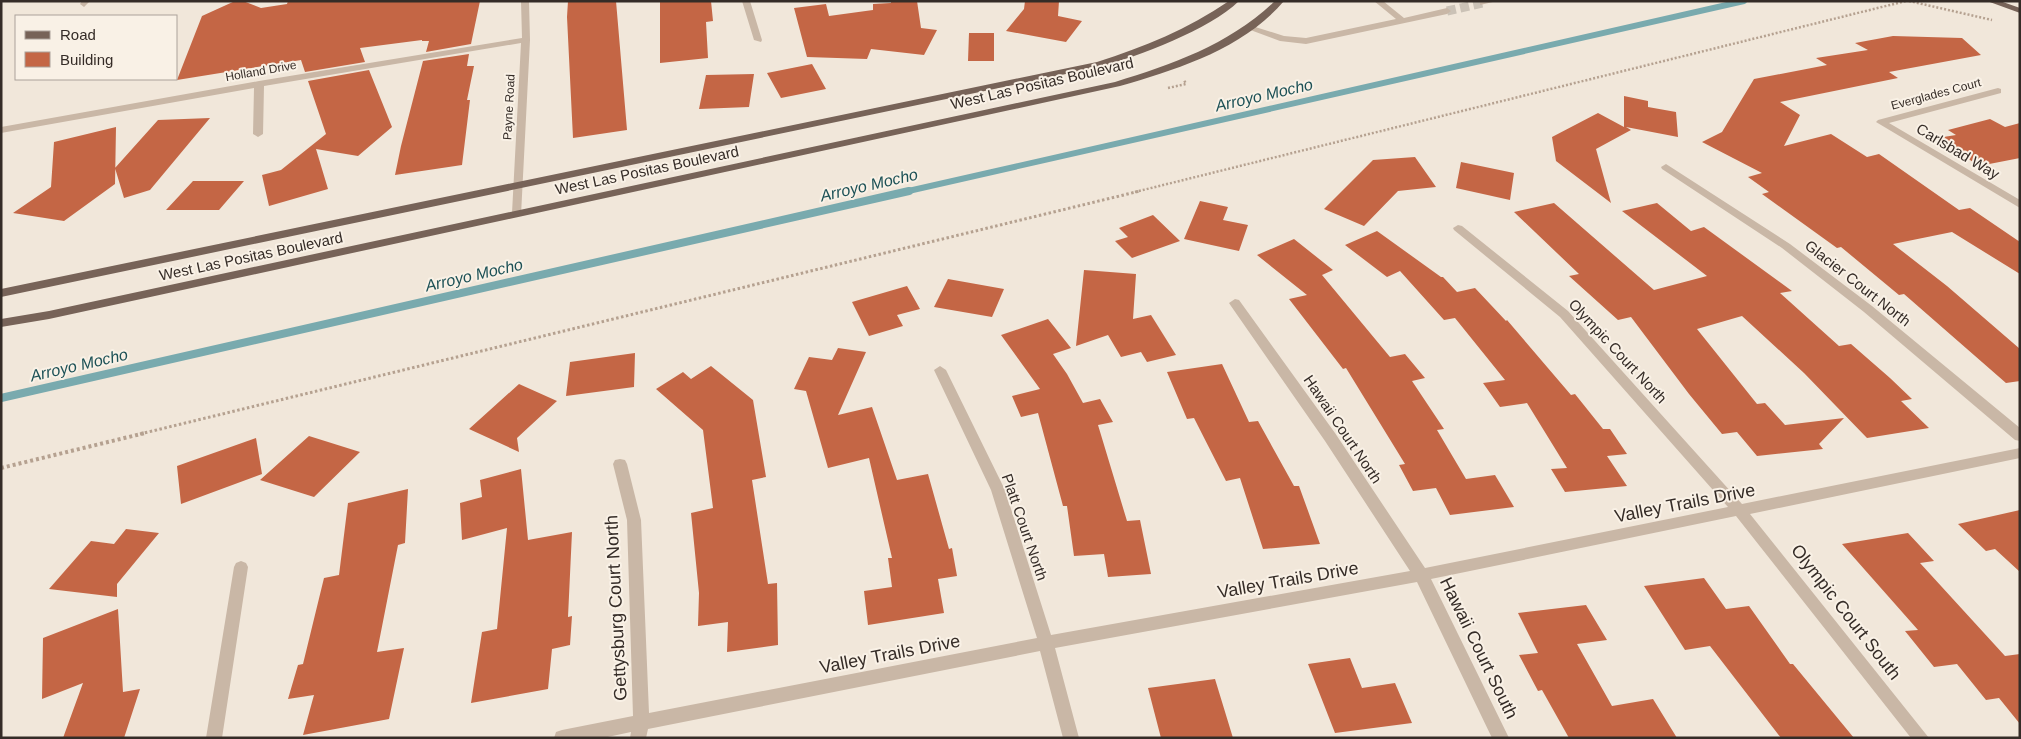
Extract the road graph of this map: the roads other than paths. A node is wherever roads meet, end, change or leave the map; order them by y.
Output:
1 (525, 1) edge
2 (746, 1) edge
3 (1235, 1) edge
4 (1280, 1) edge
5 (1378, 1) edge
6 (1493, 1) edge
7 (1991, 1) edge
8 (1483, 3) dead end
9 (1448, 11) tunnel mouth
10 (2020, 11) edge
11 (1402, 20) junction
12 (1249, 28) junction
13 (526, 40) junction
14 (758, 40) dead end
15 (259, 84) junction
16 (1998, 91) dead end
17 (1881, 122) joint
18 (1, 130) edge
19 (258, 134) dead end
20 (1666, 167) dead end
21 (518, 186) junction
22 (2020, 205) edge
23 (517, 214) junction
24 (1458, 228) dead end
25 (1, 293) edge
26 (1235, 303) dead end
27 (1, 323) edge
28 (940, 370) dead end
29 (2020, 436) edge
30 (2020, 453) edge
31 (620, 464) dead end
32 (1740, 511) junction
33 (241, 567) dead end
34 (1421, 575) junction
35 (1046, 643) junction
36 (639, 730) edge
37 (214, 738) edge
38 (562, 738) edge
39 (1071, 738) edge
40 (1501, 738) edge
41 (1921, 738) edge

1 - 13 street, Payne Road
2 - 14 street
3 - 21 main road, West Las Positas Boulevard
4 - 12 main road, West Las Positas Boulevard
5 - 11 street
6 - 8 street
7 - 10 main road
9 - 11 street
11 - 12 street
12 - 23 main road, West Las Positas Boulevard
13 - 15 street, Holland Drive
13 - 21 street, Payne Road
15 - 18 street, Holland Drive
15 - 19 street
16 - 17 street, Everglades Court
17 - 22 street, Carlsbad Way
20 - 29 street, Glacier Court North
21 - 23 street, Payne Road
21 - 25 main road, West Las Positas Boulevard
23 - 27 main road, West Las Positas Boulevard
24 - 32 street, Olympic Court North
26 - 34 street, Hawaii Court North
28 - 35 street, Platt Court North
30 - 32 street, Valley Trails Drive
31 - 36 street, Gettysburg Court North
32 - 34 street, Valley Trails Drive
32 - 41 street, Olympic Court South
33 - 37 street
34 - 35 street, Valley Trails Drive
34 - 40 street, Hawaii Court South
35 - 36 street, Valley Trails Drive
35 - 39 street, Platt Court North
36 - 38 street, Valley Trails Drive

